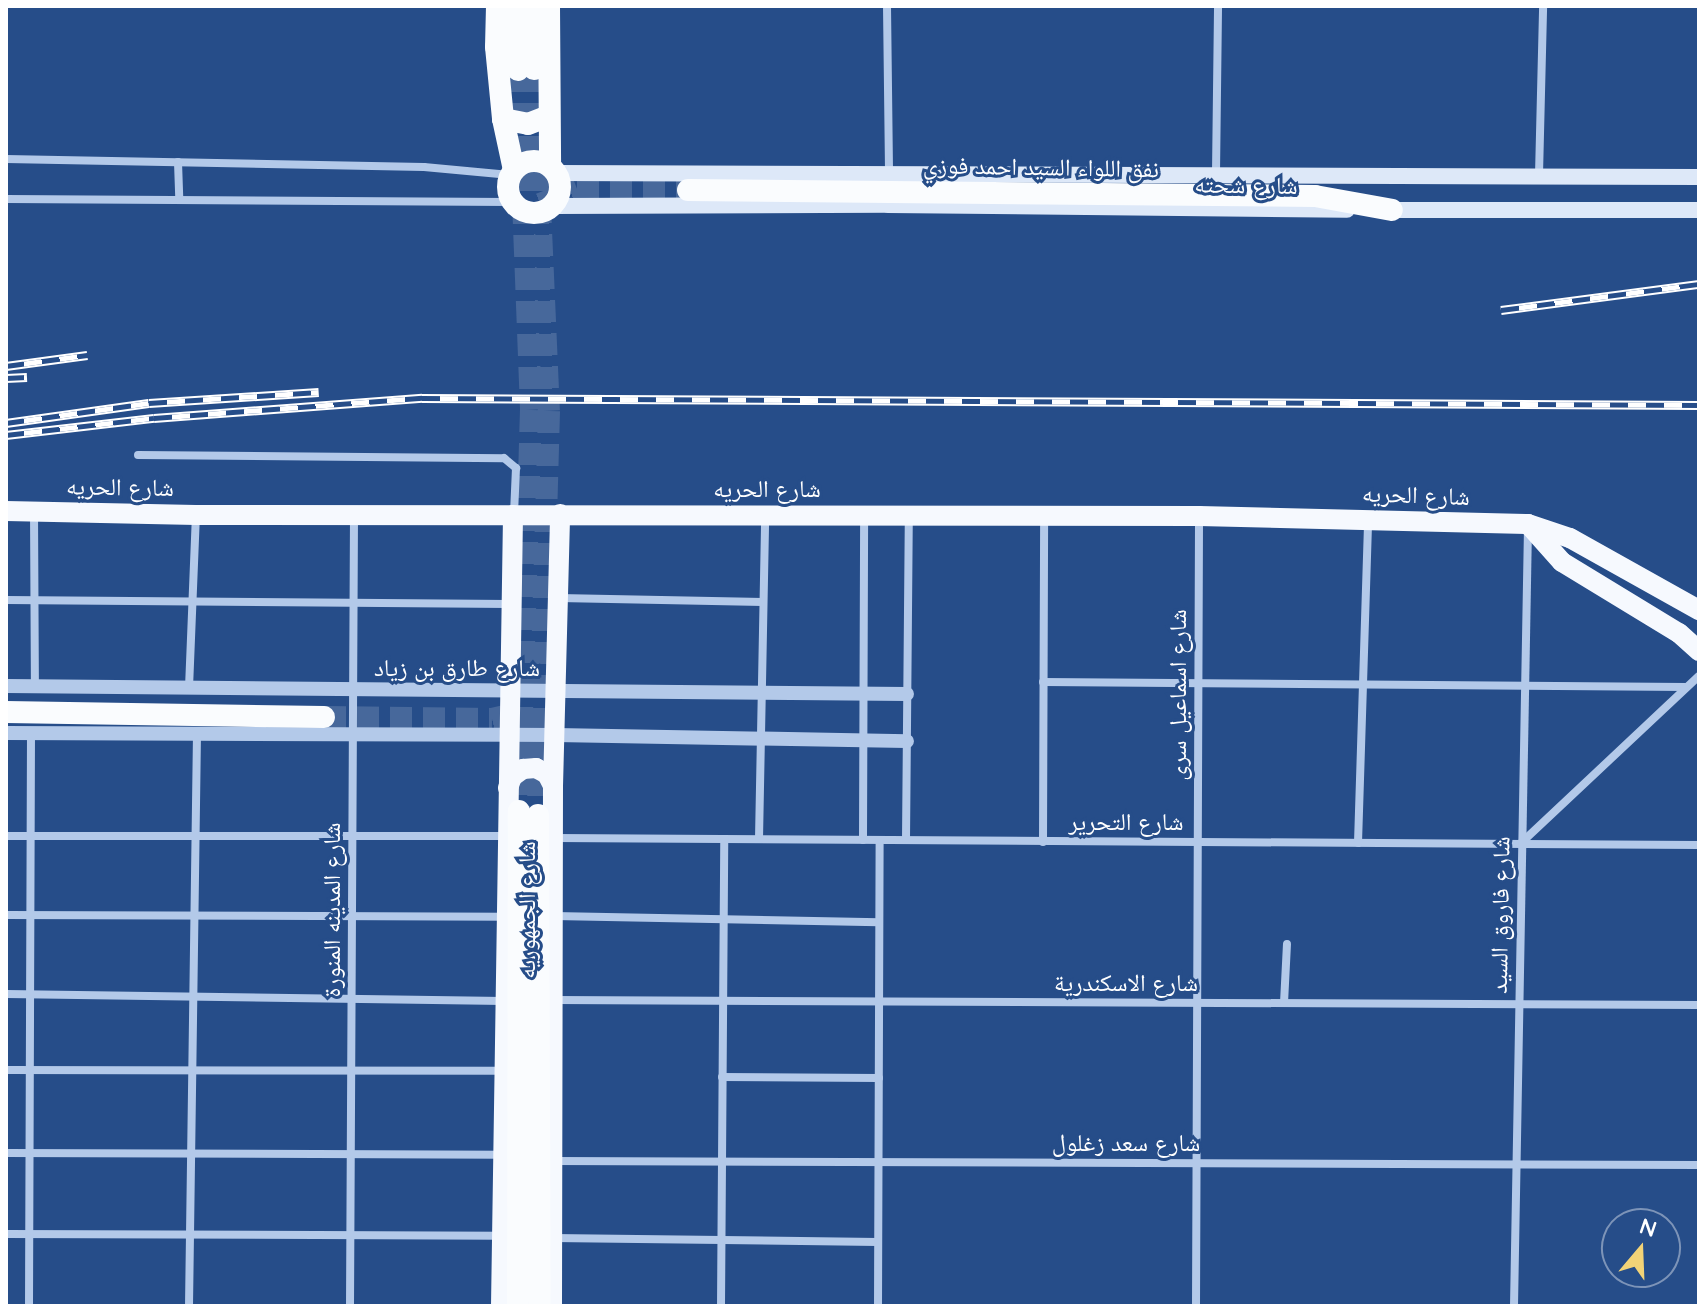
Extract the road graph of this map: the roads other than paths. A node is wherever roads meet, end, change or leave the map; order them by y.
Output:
1 (497, 6) edge
2 (516, 6) edge
3 (533, 6) edge
4 (549, 6) edge
5 (887, 6) edge
6 (1218, 6) edge
7 (1543, 6) edge
8 (549, 116) junction
9 (503, 119) junction
10 (6, 159) edge
11 (178, 162) junction
12 (553, 170) junction
13 (512, 172) junction
14 (889, 172) junction
15 (626, 173) junction
16 (1216, 173) junction
17 (1539, 175) junction
18 (1699, 177) edge
19 (688, 190) tunnel mouth
20 (6, 199) edge
21 (179, 199) junction
22 (512, 202) junction
23 (553, 206) junction
24 (626, 206) junction
25 (1392, 210) junction
26 (1699, 210) edge
27 (138, 455) dead end
28 (6, 511) edge
29 (34, 511) junction
30 (560, 514) junction
31 (864, 514) junction
32 (909, 514) junction
33 (196, 515) junction
34 (354, 515) junction
35 (513, 515) junction
36 (765, 515) junction
37 (1044, 516) junction
38 (1199, 516) junction
39 (1368, 520) junction
40 (1528, 524) junction
41 (558, 598) junction
42 (6, 600) edge
43 (34, 601) junction
44 (192, 601) junction
45 (353, 602) junction
46 (763, 602) junction
47 (512, 604) junction
48 (1699, 610) edge
49 (1699, 651) edge
50 (1699, 676) edge
51 (1043, 682) junction
52 (1198, 682) junction
53 (1362, 684) junction
54 (1526, 685) junction
55 (6, 686) edge
56 (35, 686) junction
57 (1686, 687) junction
58 (189, 688) junction
59 (353, 689) junction
60 (510, 690) junction
61 (556, 691) junction
62 (762, 692) junction
63 (863, 693) junction
64 (907, 694) junction
65 (6, 712) edge
66 (324, 717) tunnel mouth
67 (6, 733) edge
68 (31, 733) junction
69 (197, 734) junction
70 (353, 734) junction
71 (509, 735) junction
72 (556, 735) junction
73 (761, 740) junction
74 (907, 741) junction
75 (863, 742) junction
76 (553, 786) junction
77 (508, 789) junction
78 (6, 836) edge
79 (31, 836) junction
80 (196, 836) junction
81 (353, 836) junction
82 (508, 836) junction
83 (554, 838) junction
84 (724, 839) junction
85 (759, 839) junction
86 (863, 840) junction
87 (880, 840) junction
88 (906, 840) junction
89 (1043, 842) junction
90 (1197, 842) junction
91 (1358, 843) junction
92 (1520, 844) junction
93 (1699, 845) edge
94 (6, 915) edge
95 (31, 915) junction
96 (194, 916) junction
97 (352, 916) junction
98 (553, 916) junction
99 (506, 917) junction
100 (723, 919) junction
101 (879, 922) junction
102 (1287, 944) dead end
103 (6, 994) edge
104 (30, 994) junction
105 (193, 995) junction
106 (352, 998) junction
107 (553, 1000) junction
108 (505, 1001) junction
109 (723, 1001) junction
110 (879, 1002) junction
111 (1197, 1003) junction
112 (1284, 1003) junction
113 (1518, 1004) junction
114 (1699, 1005) edge
115 (6, 1070) edge
116 (30, 1070) junction
117 (192, 1070) junction
118 (351, 1071) junction
119 (504, 1071) junction
120 (722, 1077) junction
121 (879, 1078) junction
122 (6, 1153) edge
123 (30, 1153) junction
124 (191, 1154) junction
125 (351, 1154) junction
126 (502, 1155) junction
127 (553, 1161) junction
128 (721, 1162) junction
129 (878, 1162) junction
130 (1196, 1163) junction
131 (1516, 1164) junction
132 (1699, 1165) edge
133 (6, 1234) edge
134 (30, 1234) junction
135 (190, 1234) junction
136 (351, 1235) junction
137 (500, 1236) junction
138 (552, 1238) junction
139 (721, 1241) junction
140 (878, 1242) junction
141 (29, 1306) edge
142 (189, 1306) edge
143 (350, 1306) edge
144 (501, 1306) edge
145 (518, 1306) edge
146 (540, 1306) edge
147 (552, 1306) edge
148 (721, 1306) edge
149 (878, 1306) edge
150 (1196, 1306) edge
151 (1514, 1306) edge

1 - 9 highway
2 - 3 highway
4 - 8 highway
5 - 14 street
6 - 16 street
7 - 17 street
8 - 9 highway
8 - 12 highway
9 - 13 highway
10 - 11 street
11 - 13 street
11 - 21 street
12 - 13 highway
12 - 15 main road, شارع شحته
12 - 23 highway
13 - 22 highway
14 - 15 main road, شارع شحته
14 - 16 main road, شارع شحته
15 - 24 main road
16 - 17 main road, شارع شحته
17 - 18 main road, شارع شحته
19 - 25 highway, نفق اللواء السيد احمد فوزي
20 - 21 street
21 - 22 street
22 - 23 highway
23 - 24 main road, شارع شحته
24 - 25 main road, شارع شحته
25 - 26 main road, شارع شحته
27 - 35 street
28 - 29 main road, شارع الحريه
29 - 33 main road, شارع الحريه
29 - 43 street
30 - 35 main road, شارع الحريه
30 - 36 main road, شارع الحريه
30 - 41 main road, شارع الجمهوريه
31 - 32 main road, شارع الحريه
31 - 36 main road, شارع الحريه
31 - 63 street
32 - 37 main road, شارع الحريه
32 - 64 street
33 - 34 main road, شارع الحريه
33 - 44 street
34 - 35 main road, شارع الحريه
34 - 45 street, شارع المدينه المنورة
35 - 47 main road, شارع الجمهوريه
36 - 46 street
37 - 38 main road, شارع الحريه
37 - 51 street
38 - 39 main road, شارع الحريه
38 - 52 street, شارع اسماعيل سرى
39 - 40 main road, شارع الحريه
39 - 53 street
40 - 48 main road, شارع الحريه
40 - 49 main road
40 - 54 street, شارع فاروق السيد
41 - 46 street
41 - 61 main road, شارع الجمهوريه
42 - 43 street
43 - 44 street
43 - 56 street
44 - 45 street
44 - 58 street
45 - 47 street
45 - 59 street, شارع المدينه المنورة
46 - 62 street
47 - 60 main road, شارع الجمهوريه
50 - 57 street
51 - 52 street
51 - 89 street
52 - 53 street
52 - 90 street, شارع اسماعيل سرى
53 - 54 street
53 - 91 street
54 - 57 street
54 - 92 street, شارع فاروق السيد
55 - 56 street, شارع طارق بن زياد
56 - 58 street, شارع طارق بن زياد
57 - 92 street
58 - 59 street, شارع طارق بن زياد
59 - 60 street, شارع طارق بن زياد
59 - 70 street, شارع المدينه المنورة
60 - 61 street, شارع طارق بن زياد
60 - 71 main road, شارع الجمهوريه
61 - 62 street, شارع طارق بن زياد
61 - 72 main road, شارع الجمهوريه
62 - 63 street, شارع طارق بن زياد
62 - 73 street
63 - 64 street, شارع طارق بن زياد
63 - 75 street
64 - 74 street
65 - 66 highway
67 - 68 street
68 - 69 street
68 - 79 street
69 - 70 street
69 - 80 street
70 - 71 street
70 - 81 street, شارع المدينه المنورة
71 - 72 street
71 - 77 main road, شارع الجمهوريه
72 - 73 street
72 - 76 main road, شارع الجمهوريه
73 - 75 street
73 - 85 street
74 - 75 street
74 - 88 street
75 - 86 street
76 - 77 main road
76 - 83 main road, شارع الجمهوريه
77 - 82 main road, شارع الجمهوريه
78 - 79 street
79 - 80 street
79 - 95 street
80 - 81 street
80 - 96 street
81 - 82 street
81 - 97 street, شارع المدينه المنورة
82 - 99 main road, شارع الجمهوريه
83 - 84 street, شارع التحرير
83 - 98 main road, شارع الجمهوريه
84 - 85 street, شارع التحرير
84 - 100 street
85 - 86 street, شارع التحرير
86 - 87 street, شارع التحرير
87 - 88 street, شارع التحرير
87 - 101 street
88 - 89 street, شارع التحرير
89 - 90 street, شارع التحرير
90 - 91 street, شارع التحرير
90 - 111 street, شارع اسماعيل سرى
91 - 92 street, شارع التحرير
92 - 93 street, شارع التحرير
92 - 113 street, شارع فاروق السيد
94 - 95 street
95 - 96 street
95 - 104 street
96 - 97 street
96 - 105 street
97 - 99 street
97 - 106 street, شارع المدينه المنورة
98 - 100 street
98 - 107 main road, شارع الجمهوريه
99 - 108 main road, شارع الجمهوريه
100 - 101 street
100 - 109 street
101 - 110 street
102 - 112 street
103 - 104 street
104 - 105 street
104 - 116 street
105 - 106 street
105 - 117 street
106 - 108 street
106 - 118 street, شارع المدينه المنورة
107 - 109 street, شارع الاسكندرية
107 - 127 main road, شارع الجمهوريه
108 - 119 main road, شارع الجمهوريه
109 - 110 street, شارع الاسكندرية
109 - 120 street
110 - 111 street, شارع الاسكندرية
110 - 121 street
111 - 112 street, شارع الاسكندرية
111 - 130 street, شارع اسماعيل سرى
112 - 113 street, شارع الاسكندرية
113 - 114 street, شارع الاسكندرية
113 - 131 street, شارع فاروق السيد
115 - 116 street
116 - 117 street
116 - 123 street
117 - 118 street
117 - 124 street
118 - 119 street
118 - 125 street, شارع المدينه المنورة
119 - 126 main road, شارع الجمهوريه
120 - 121 street
120 - 128 street
121 - 129 street
122 - 123 street
123 - 124 street
123 - 134 street
124 - 125 street
124 - 135 street
125 - 126 street
125 - 136 street, شارع المدينه المنورة
126 - 137 main road, شارع الجمهوريه
127 - 128 street, شارع سعد زغلول
127 - 138 main road, شارع الجمهوريه
128 - 129 street, شارع سعد زغلول
128 - 139 street
129 - 130 street, شارع سعد زغلول
129 - 140 street
130 - 131 street, شارع سعد زغلول
130 - 150 street, شارع اسماعيل سرى
131 - 132 street, شارع سعد زغلول
131 - 151 street, شارع فاروق السيد
133 - 134 street
134 - 135 street
134 - 141 street
135 - 136 street
135 - 142 street
136 - 137 street
136 - 143 street, شارع المدينه المنورة
137 - 144 main road, شارع الجمهوريه
138 - 139 street
138 - 147 main road, شارع الجمهوريه
139 - 140 street
139 - 148 street
140 - 149 street
145 - 146 highway, شارع الجمهوريه

